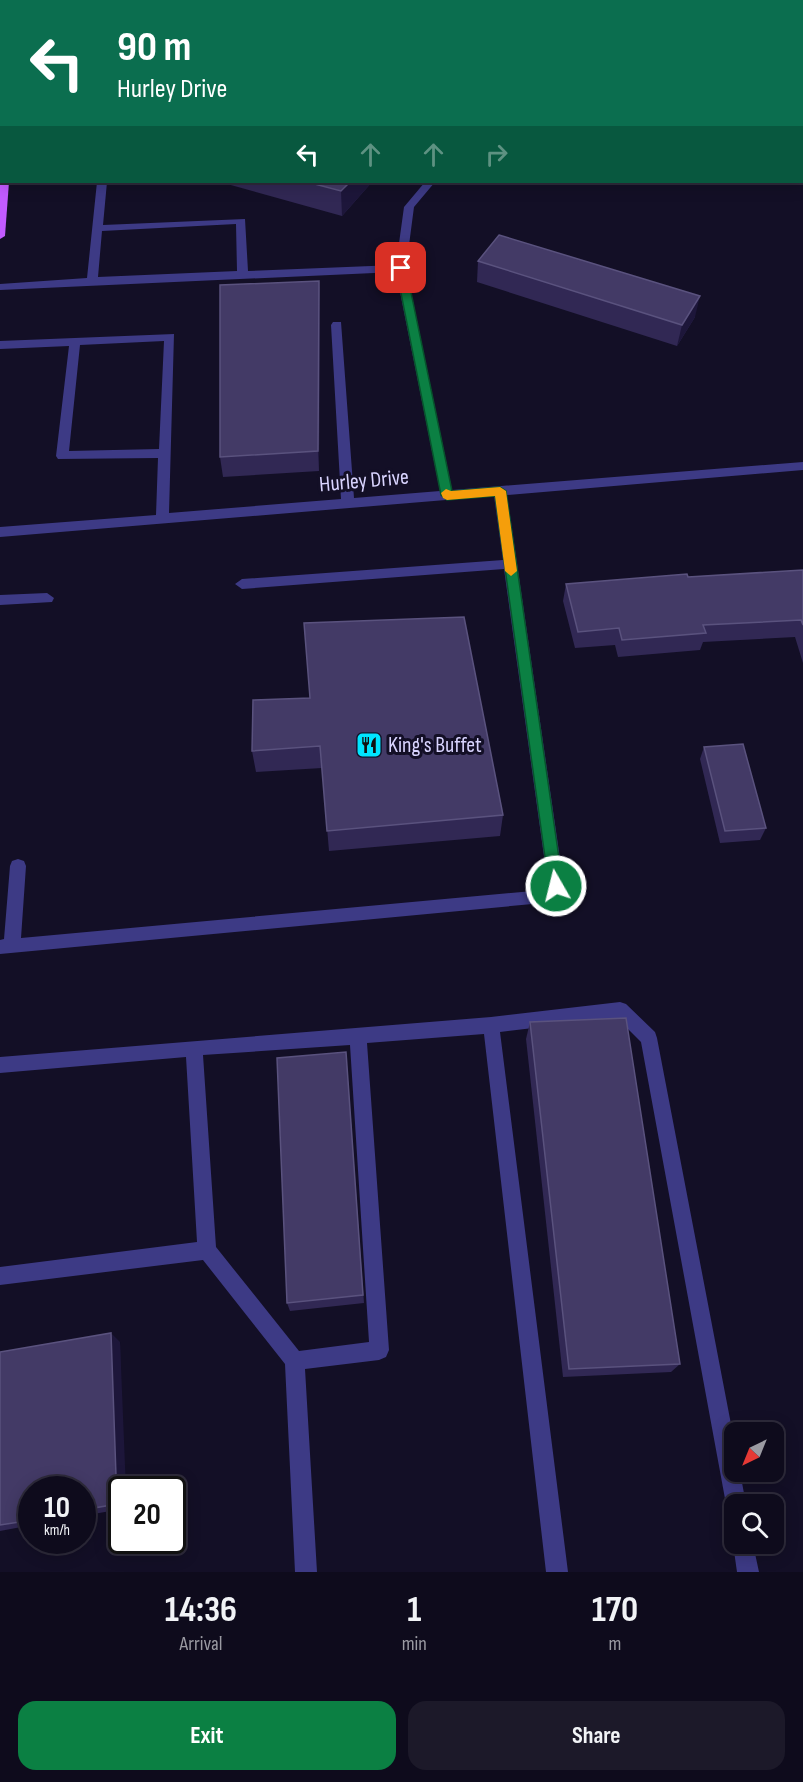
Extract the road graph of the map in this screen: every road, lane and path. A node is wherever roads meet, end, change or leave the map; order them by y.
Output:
1 (4, 183) edge
2 (102, 183) edge
3 (429, 183) edge
4 (98, 228) junction
5 (0, 236) edge
6 (401, 268) junction
7 (243, 273) junction
8 (92, 281) junction
9 (0, 287) edge
10 (337, 324) dead end
11 (75, 342) junction
12 (0, 345) edge
13 (165, 453) junction
14 (803, 466) edge
15 (500, 491) junction
16 (447, 495) junction
17 (348, 504) junction
18 (162, 519) junction
19 (0, 532) edge
20 (510, 564) junction
21 (242, 584) dead end
22 (47, 598) dead end
23 (0, 600) edge
24 (18, 866) dead end
25 (6, 947) edge
26 (491, 1025) junction
27 (358, 1036) junction
28 (194, 1048) junction
29 (0, 1065) edge
30 (207, 1250) junction
31 (0, 1276) edge
32 (295, 1361) junction
33 (734, 1494) edge
34 (745, 1554) edge
35 (306, 1572) edge
36 (557, 1572) edge
37 (748, 1572) edge

1 - 5 main road
2 - 4 street
3 - 6 street
4 - 7 street
4 - 8 street
6 - 7 street
6 - 16 street
7 - 8 street
8 - 9 street
10 - 17 street
11 - 12 street
11 - 13 street
11 - 13 street
13 - 18 street
14 - 15 street, Hurley Drive
15 - 16 street, Hurley Drive
15 - 20 street
16 - 17 street, Hurley Drive
17 - 18 street, Hurley Drive
18 - 19 street, Hurley Drive
20 - 21 street
20 - 25 street
22 - 23 street
24 - 25 street
26 - 27 street
26 - 33 street
26 - 36 street
27 - 28 street
27 - 32 street
28 - 29 street
28 - 30 street
30 - 31 street
30 - 32 street
32 - 35 street
34 - 37 street

